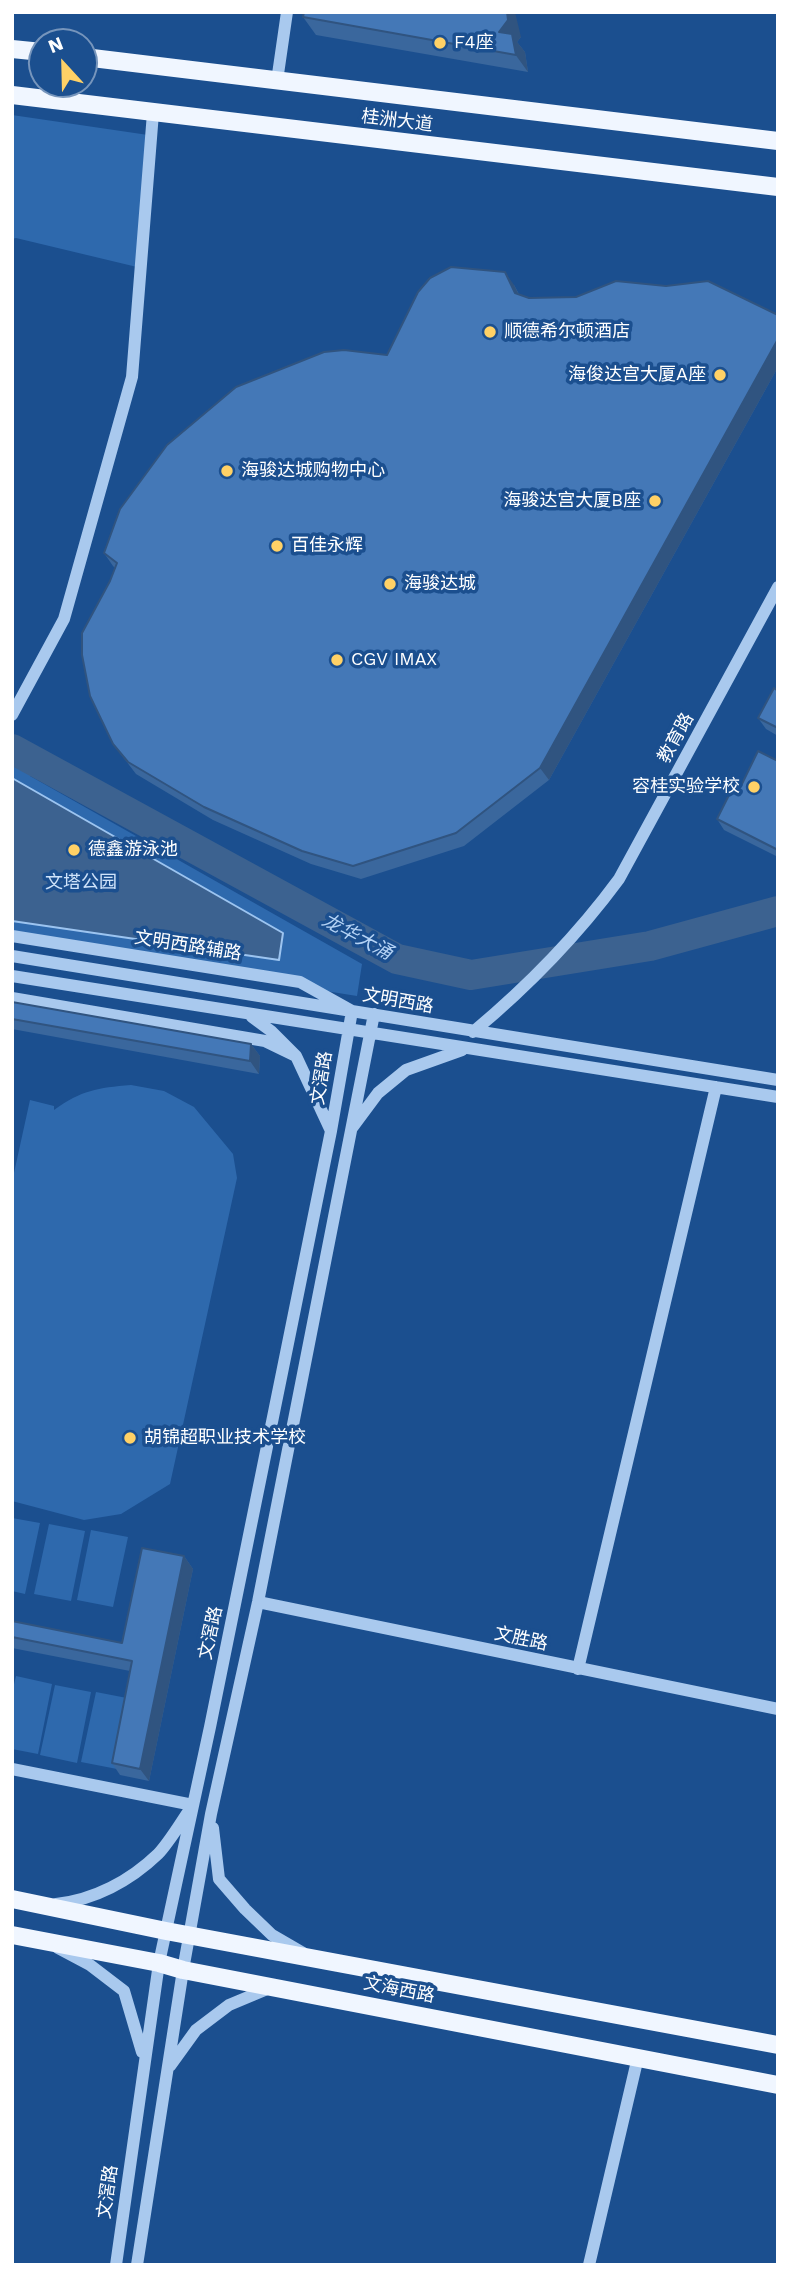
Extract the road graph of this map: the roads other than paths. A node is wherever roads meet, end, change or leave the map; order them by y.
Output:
1 (287, 12) edge
2 (98, 59) edge
3 (276, 81) junction
4 (12, 95) edge
5 (153, 113) junction
6 (778, 141) edge
7 (778, 187) edge
8 (778, 587) edge
9 (12, 715) edge
10 (12, 936) edge
11 (12, 956) edge
12 (12, 976) edge
13 (12, 998) edge
14 (352, 1011) junction
15 (374, 1014) junction
16 (249, 1015) junction
17 (348, 1030) junction
18 (473, 1032) junction
19 (368, 1033) junction
20 (466, 1049) junction
21 (296, 1056) junction
22 (778, 1080) edge
23 (716, 1087) junction
24 (778, 1097) edge
25 (331, 1131) junction
26 (349, 1131) junction
27 (258, 1602) junction
28 (578, 1669) junction
29 (778, 1709) edge
30 (12, 1769) edge
31 (193, 1805) junction
32 (211, 1814) junction
33 (12, 1899) edge
34 (45, 1905) junction
35 (166, 1931) junction
36 (191, 1934) junction
37 (12, 1935) edge
38 (46, 1941) junction
39 (306, 1955) junction
40 (159, 1963) junction
41 (183, 1970) junction
42 (272, 1987) junction
43 (778, 2045) edge
44 (638, 2057) junction
45 (145, 2061) junction
46 (167, 2069) junction
47 (778, 2085) edge
48 (116, 2265) edge
49 (137, 2265) edge
50 (589, 2265) edge

1 - 3 street
2 - 3 main road, 桂洲大道
3 - 6 main road, 桂洲大道
4 - 5 main road, 桂洲大道
5 - 7 main road, 桂洲大道
5 - 9 street
8 - 18 street, 教育路
10 - 14 street, 文明西路辅路
11 - 14 street, 文明西路
12 - 16 street, 文明西路
13 - 21 street
14 - 15 street, 文明西路
14 - 17 street, 文滘路
15 - 18 street, 文明西路
15 - 19 street, 文滘路
16 - 17 street, 文明西路
16 - 21 street
17 - 19 street, 文明西路
17 - 25 street, 文滘路
18 - 22 street, 文明西路
19 - 20 street, 文明西路
19 - 26 street, 文滘路
20 - 23 street, 文明西路
20 - 26 street
21 - 25 street
23 - 24 street, 文明西路
23 - 28 street
25 - 31 street, 文滘路
26 - 27 street, 文滘路
27 - 28 street, 文胜路
27 - 32 street, 文滘路
28 - 29 street, 文胜路
30 - 31 street
31 - 34 street
31 - 35 street, 文滘路
32 - 36 street, 文滘路
32 - 39 street
33 - 34 main road, 文海西路
34 - 35 main road, 文海西路
35 - 36 main road, 文海西路
35 - 40 street, 文滘路
36 - 39 main road, 文海西路
36 - 41 street, 文滘路
37 - 38 main road, 文海西路
38 - 40 main road, 文海西路
38 - 45 street
39 - 43 main road, 文海西路
40 - 41 main road, 文海西路
40 - 45 street, 文滘路
41 - 42 main road, 文海西路
41 - 46 street, 文滘路
42 - 44 main road, 文海西路
42 - 46 street
44 - 47 main road, 文海西路
44 - 50 street
45 - 48 street, 文滘路
46 - 49 street, 文滘路

